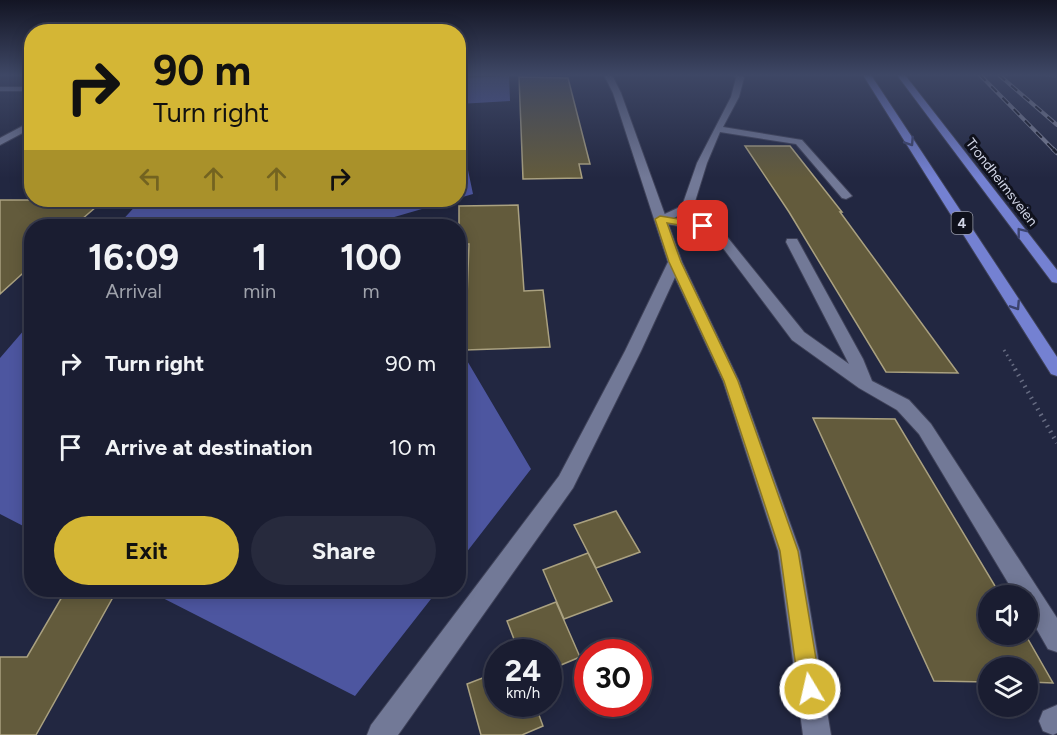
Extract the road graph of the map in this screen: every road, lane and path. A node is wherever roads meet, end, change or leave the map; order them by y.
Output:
1 (623, 109) edge
2 (728, 109) edge
3 (889, 109) edge
4 (927, 109) edge
5 (24, 128) edge
6 (717, 129) junction
7 (0, 141) edge
8 (846, 196) dead end
9 (660, 219) junction
10 (792, 242) dead end
11 (675, 262) junction
12 (1057, 279) edge
13 (1057, 370) edge
14 (865, 384) junction
15 (1057, 640) edge
16 (381, 735) edge
17 (817, 735) edge

1 - 9 street
2 - 6 street
3 -> 13 highway, 4
12 -> 4 highway, Trondheimsveien
5 - 7 street
6 - 8 street
6 - 9 street
9 - 11 street
9 - 14 street
10 - 14 street
11 - 16 street
11 - 17 street
14 - 15 street

